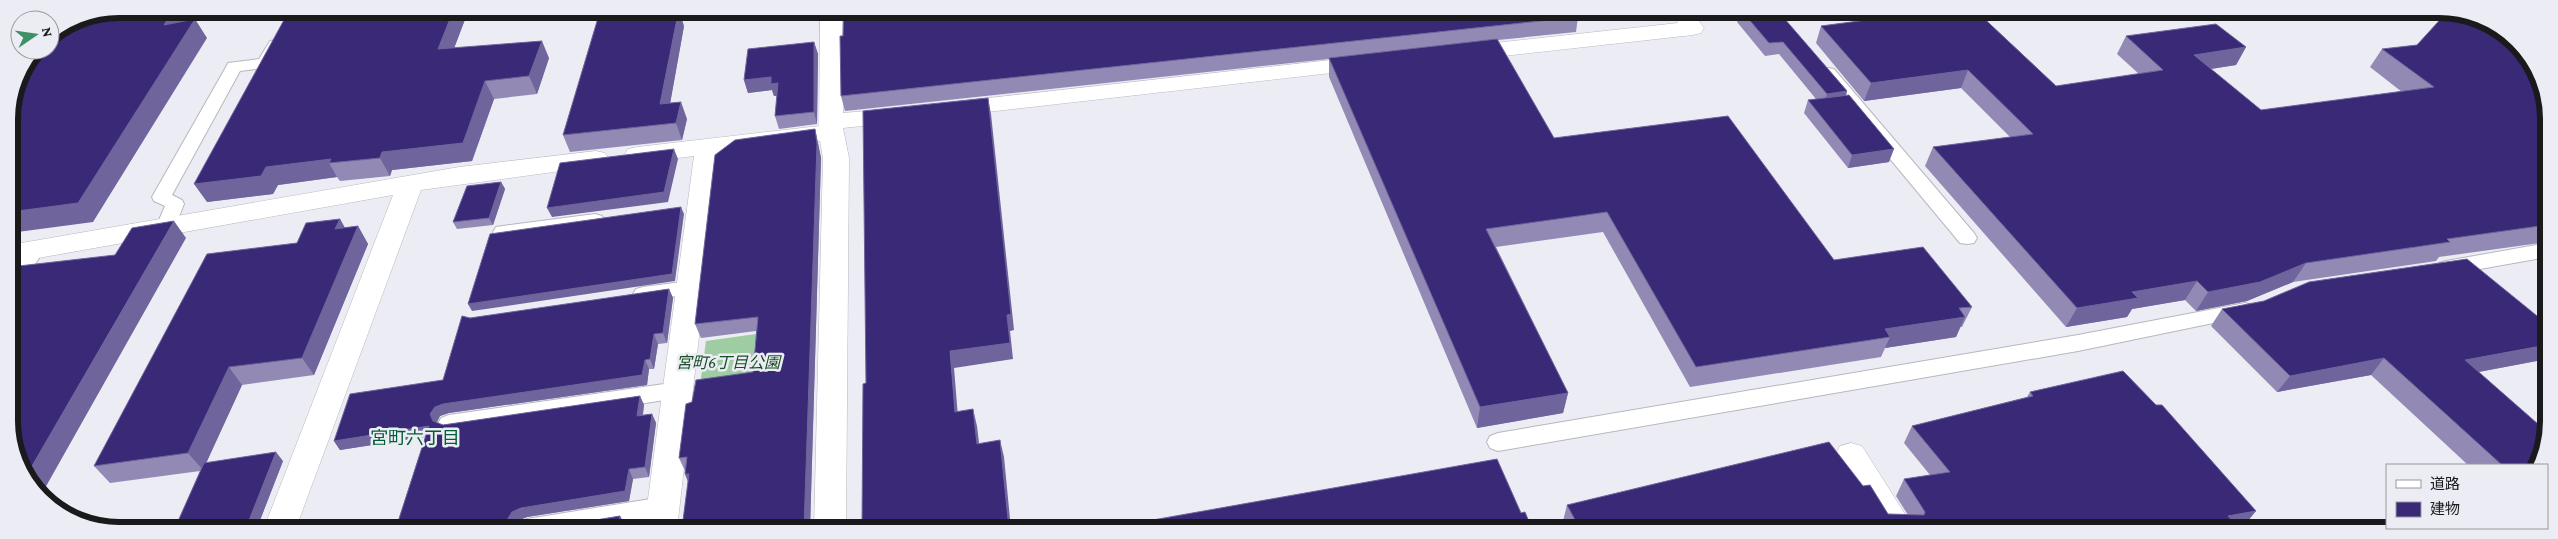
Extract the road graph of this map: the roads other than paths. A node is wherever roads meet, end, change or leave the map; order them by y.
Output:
1 (831, 18) edge
2 (1686, 18) edge
3 (284, 32) edge
4 (1446, 55) edge
5 (1386, 61) edge
6 (1820, 63) edge
7 (831, 127) junction
8 (708, 146) junction
9 (410, 184) junction
10 (616, 217) edge
11 (166, 227) junction
12 (502, 232) edge
13 (1966, 238) dead end
14 (2540, 251) edge
15 (22, 252) edge
16 (2425, 272) edge
17 (690, 288) junction
18 (622, 297) edge
19 (2260, 305) edge
20 (678, 390) junction
21 (449, 424) edge
22 (1498, 442) dead end
23 (1851, 455) dead end
24 (662, 518) edge
25 (282, 522) edge
26 (608, 522) edge
27 (830, 522) edge
28 (1894, 522) edge

1 - 7 street
2 - 4 street
3 - 11 lane
5 - 7 street
6 - 13 lane
7 - 8 street
7 - 27 street
8 - 9 street
8 - 17 street
9 - 11 street
9 - 25 street
10 - 12 lane
11 - 15 street
14 - 16 lane
17 - 18 lane
17 - 20 street
19 - 22 lane
20 - 21 lane
20 - 24 street
23 - 28 street
24 - 26 lane

